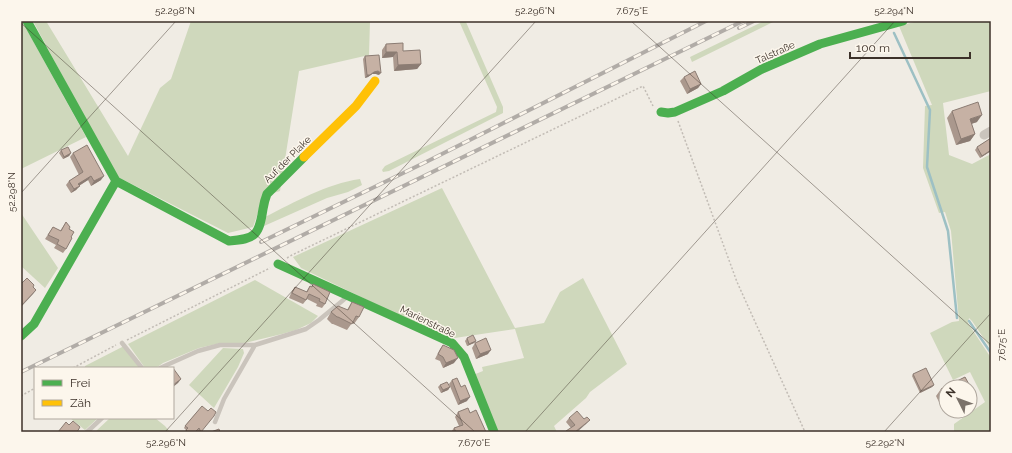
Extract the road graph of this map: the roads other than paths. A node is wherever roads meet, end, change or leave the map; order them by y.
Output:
1 (27, 21) edge
2 (903, 21) edge
3 (375, 81) dead end
4 (661, 112) road end
5 (116, 181) junction
6 (278, 264) road end
7 (348, 296) junction
8 (21, 336) edge
9 (122, 343) road end
10 (255, 345) junction
11 (141, 367) edge
12 (162, 367) edge
13 (101, 419) edge
14 (215, 422) dead end
15 (87, 432) edge
16 (494, 432) edge

1 - 5 street
2 - 4 street, Talstraße
3 - 5 street, Auf der Plake
5 - 8 street
6 - 7 street, Marienstraße
7 - 10 lane
7 - 16 street, Marienstraße
9 - 11 lane
10 - 12 lane
10 - 14 lane
13 - 15 lane

